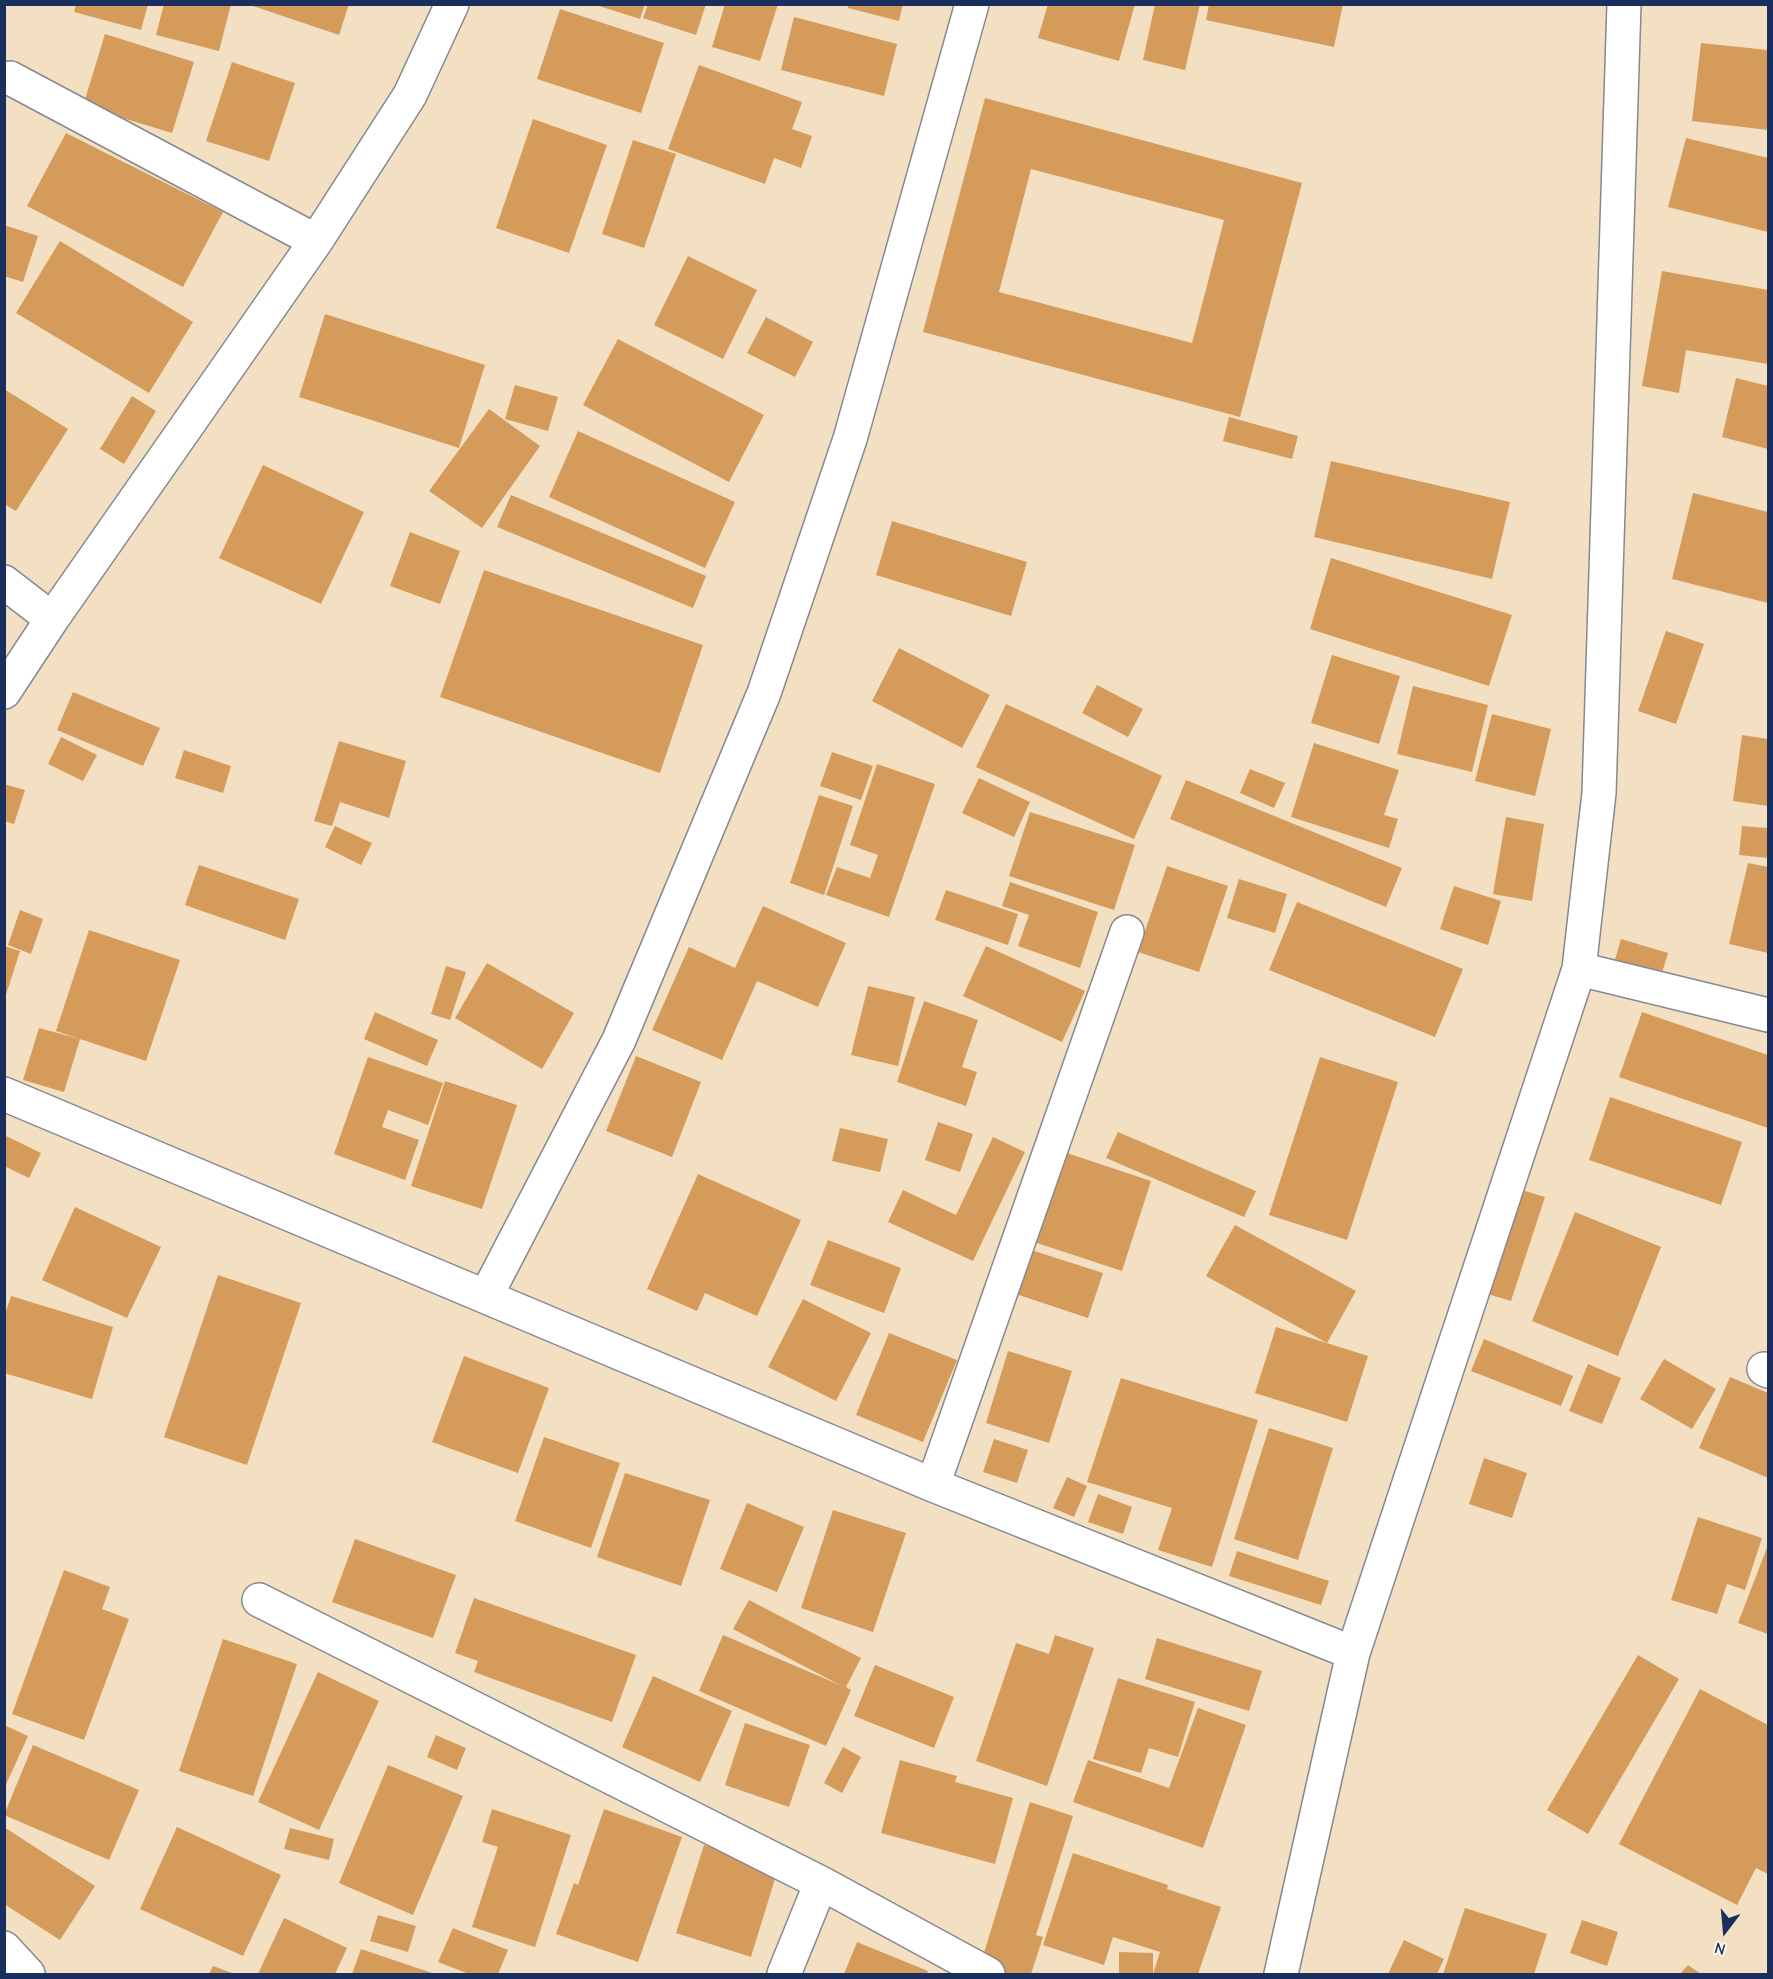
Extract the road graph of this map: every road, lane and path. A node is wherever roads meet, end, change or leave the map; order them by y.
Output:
1 (452, 4) edge
2 (972, 4) edge
3 (1624, 4) edge
4 (10, 78) dead end
5 (316, 241) junction
6 (4, 582) edge
7 (52, 619) junction
8 (4, 692) edge
9 (1127, 932) dead end
10 (1579, 969) junction
11 (1768, 1015) edge
12 (4, 1094) edge
13 (486, 1296) junction
14 (933, 1485) junction
15 (259, 1600) dead end
16 (1353, 1653) junction
17 (821, 1883) junction
18 (4, 1948) edge
19 (28, 1974) edge
20 (784, 1974) edge
21 (988, 1974) edge
22 (1281, 1974) edge

1 - 5 street
2 - 13 street
3 - 10 street
4 - 5 street
5 - 7 street
6 - 7 street
7 - 8 street
9 - 14 street
10 - 11 street
10 - 16 street
12 - 13 street
13 - 14 street
14 - 16 street
15 - 17 street
16 - 22 street
17 - 20 street
17 - 21 street
18 - 19 street

